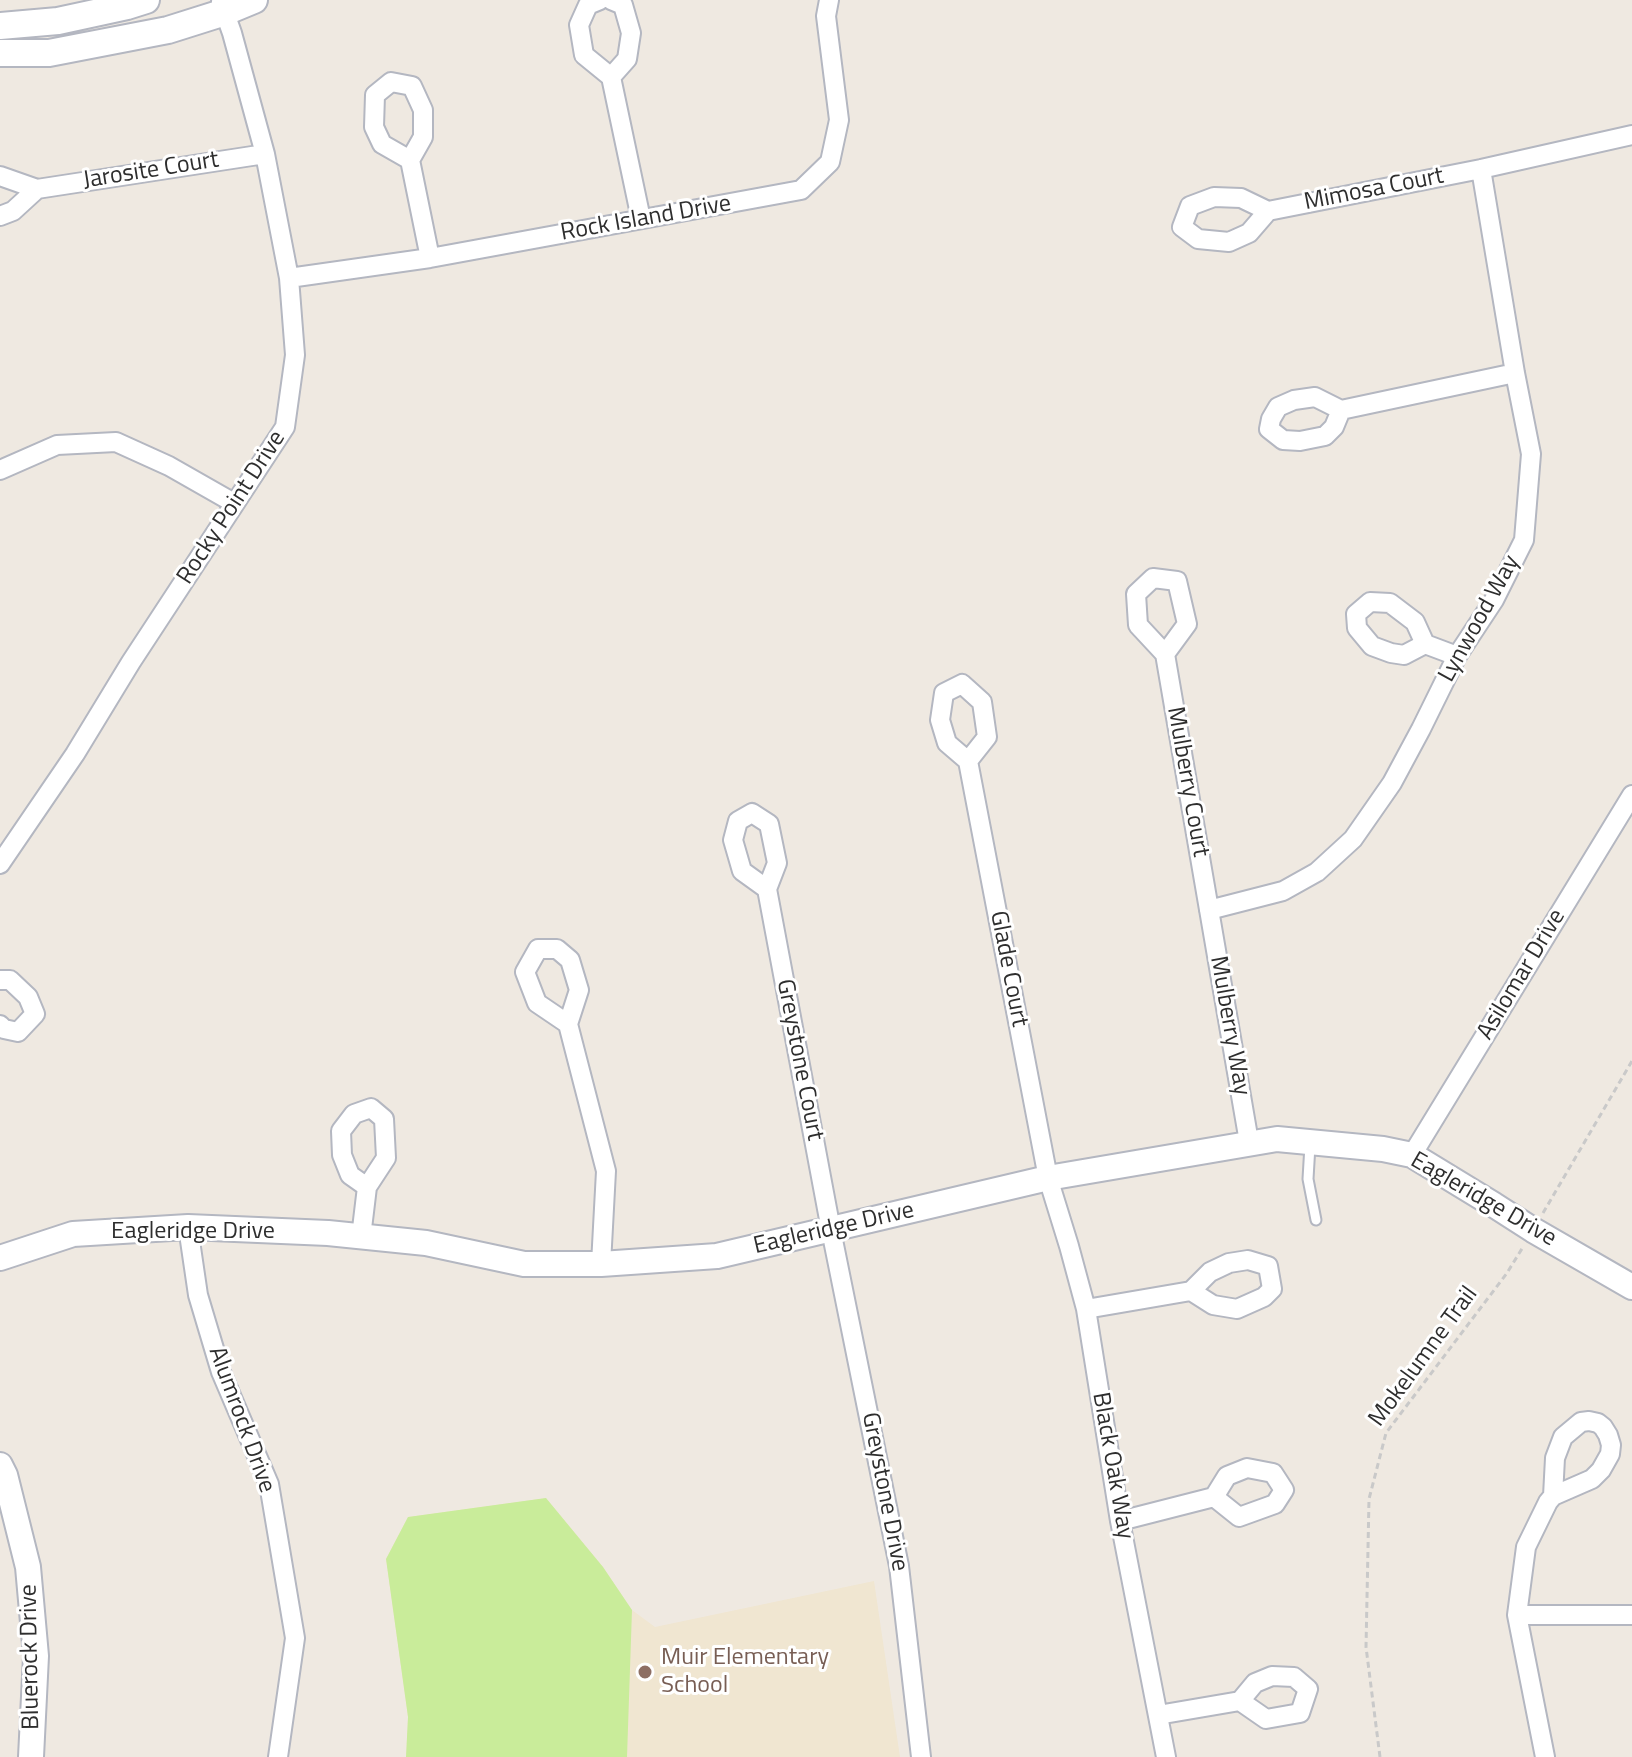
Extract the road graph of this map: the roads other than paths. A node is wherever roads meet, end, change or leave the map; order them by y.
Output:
1 (146, 0) edge
2 (254, 0) edge
3 (600, 0) edge
4 (611, 0) edge
5 (829, 0) edge
6 (223, 6) edge
7 (0, 26) edge
8 (0, 53) edge
9 (611, 77) junction
10 (1632, 135) edge
11 (265, 154) junction
12 (410, 160) dead end
13 (1481, 169) junction
14 (0, 176) edge
15 (37, 189) junction
16 (1268, 211) dead end
17 (0, 216) edge
18 (641, 219) junction
19 (430, 258) junction
20 (289, 278) junction
21 (1515, 373) junction
22 (1341, 410) dead end
23 (0, 470) edge
24 (234, 503) junction
25 (1425, 644) dead end
26 (1165, 654) dead end
27 (1457, 656) junction
28 (968, 761) dead end
29 (1632, 795) edge
30 (0, 864) edge
31 (767, 889) dead end
32 (1209, 910) junction
33 (0, 980) edge
34 (568, 1024) dead end
35 (0, 1025) edge
36 (1249, 1142) junction
37 (1310, 1142) junction
38 (1412, 1155) junction
39 (1048, 1178) junction
40 (367, 1187) dead end
41 (1316, 1220) dead end
42 (188, 1227) junction
43 (831, 1230) junction
44 (361, 1237) junction
45 (0, 1258) edge
46 (601, 1264) junction
47 (1632, 1287) edge
48 (1191, 1291) dead end
49 (1086, 1309) junction
50 (0, 1465) edge
51 (1553, 1496) dead end
52 (1214, 1497) dead end
53 (1120, 1521) junction
54 (1517, 1615) junction
55 (1632, 1615) edge
56 (1240, 1701) dead end
57 (1158, 1715) junction
58 (31, 1757) edge
59 (278, 1757) edge
60 (921, 1757) edge
61 (1166, 1757) edge
62 (1545, 1757) edge

1 - 7 main road
2 - 6 main road
3 - 9 street
4 - 9 street
5 - 18 street, Rock Island Drive
6 - 8 main road
6 - 11 street, Rocky Point Drive
9 - 18 street
10 - 13 street, Mimosa Court
11 - 15 street, Jarosite Court
11 - 20 street, Rocky Point Drive
12 - 19 street
13 - 16 street, Mimosa Court
13 - 21 street, Lynwood Way
14 - 15 street, Jarosite Court
15 - 17 street, Jarosite Court
18 - 19 street, Rock Island Drive
19 - 20 street, Rock Island Drive
20 - 24 street, Rocky Point Drive
21 - 22 street
21 - 27 street, Lynwood Way
23 - 24 street
24 - 30 street, Rocky Point Drive
25 - 27 street
26 - 32 street, Mulberry Court
27 - 32 street, Lynwood Way
28 - 39 street, Glade Court
29 - 38 street, Asilomar Drive
31 - 43 street, Greystone Court
32 - 36 street, Mulberry Way
33 - 35 street
34 - 46 street
36 - 37 street, Eagleridge Drive
36 - 39 street, Eagleridge Drive
37 - 38 street, Eagleridge Drive
37 - 41 lane
38 - 47 street, Eagleridge Drive
39 - 43 street, Eagleridge Drive
39 - 49 street, Black Oak Way
40 - 44 street
42 - 44 street, Eagleridge Drive
42 - 45 street, Eagleridge Drive
42 - 59 street, Alumrock Drive
43 - 46 street, Eagleridge Drive
43 - 60 street, Greystone Drive
44 - 46 street, Eagleridge Drive
48 - 49 street
49 - 53 street, Black Oak Way
50 - 58 street, Bluerock Drive
51 - 54 street
52 - 53 street
53 - 57 street, Black Oak Way
54 - 55 street
54 - 62 street
56 - 57 street
57 - 61 street, Black Oak Way

